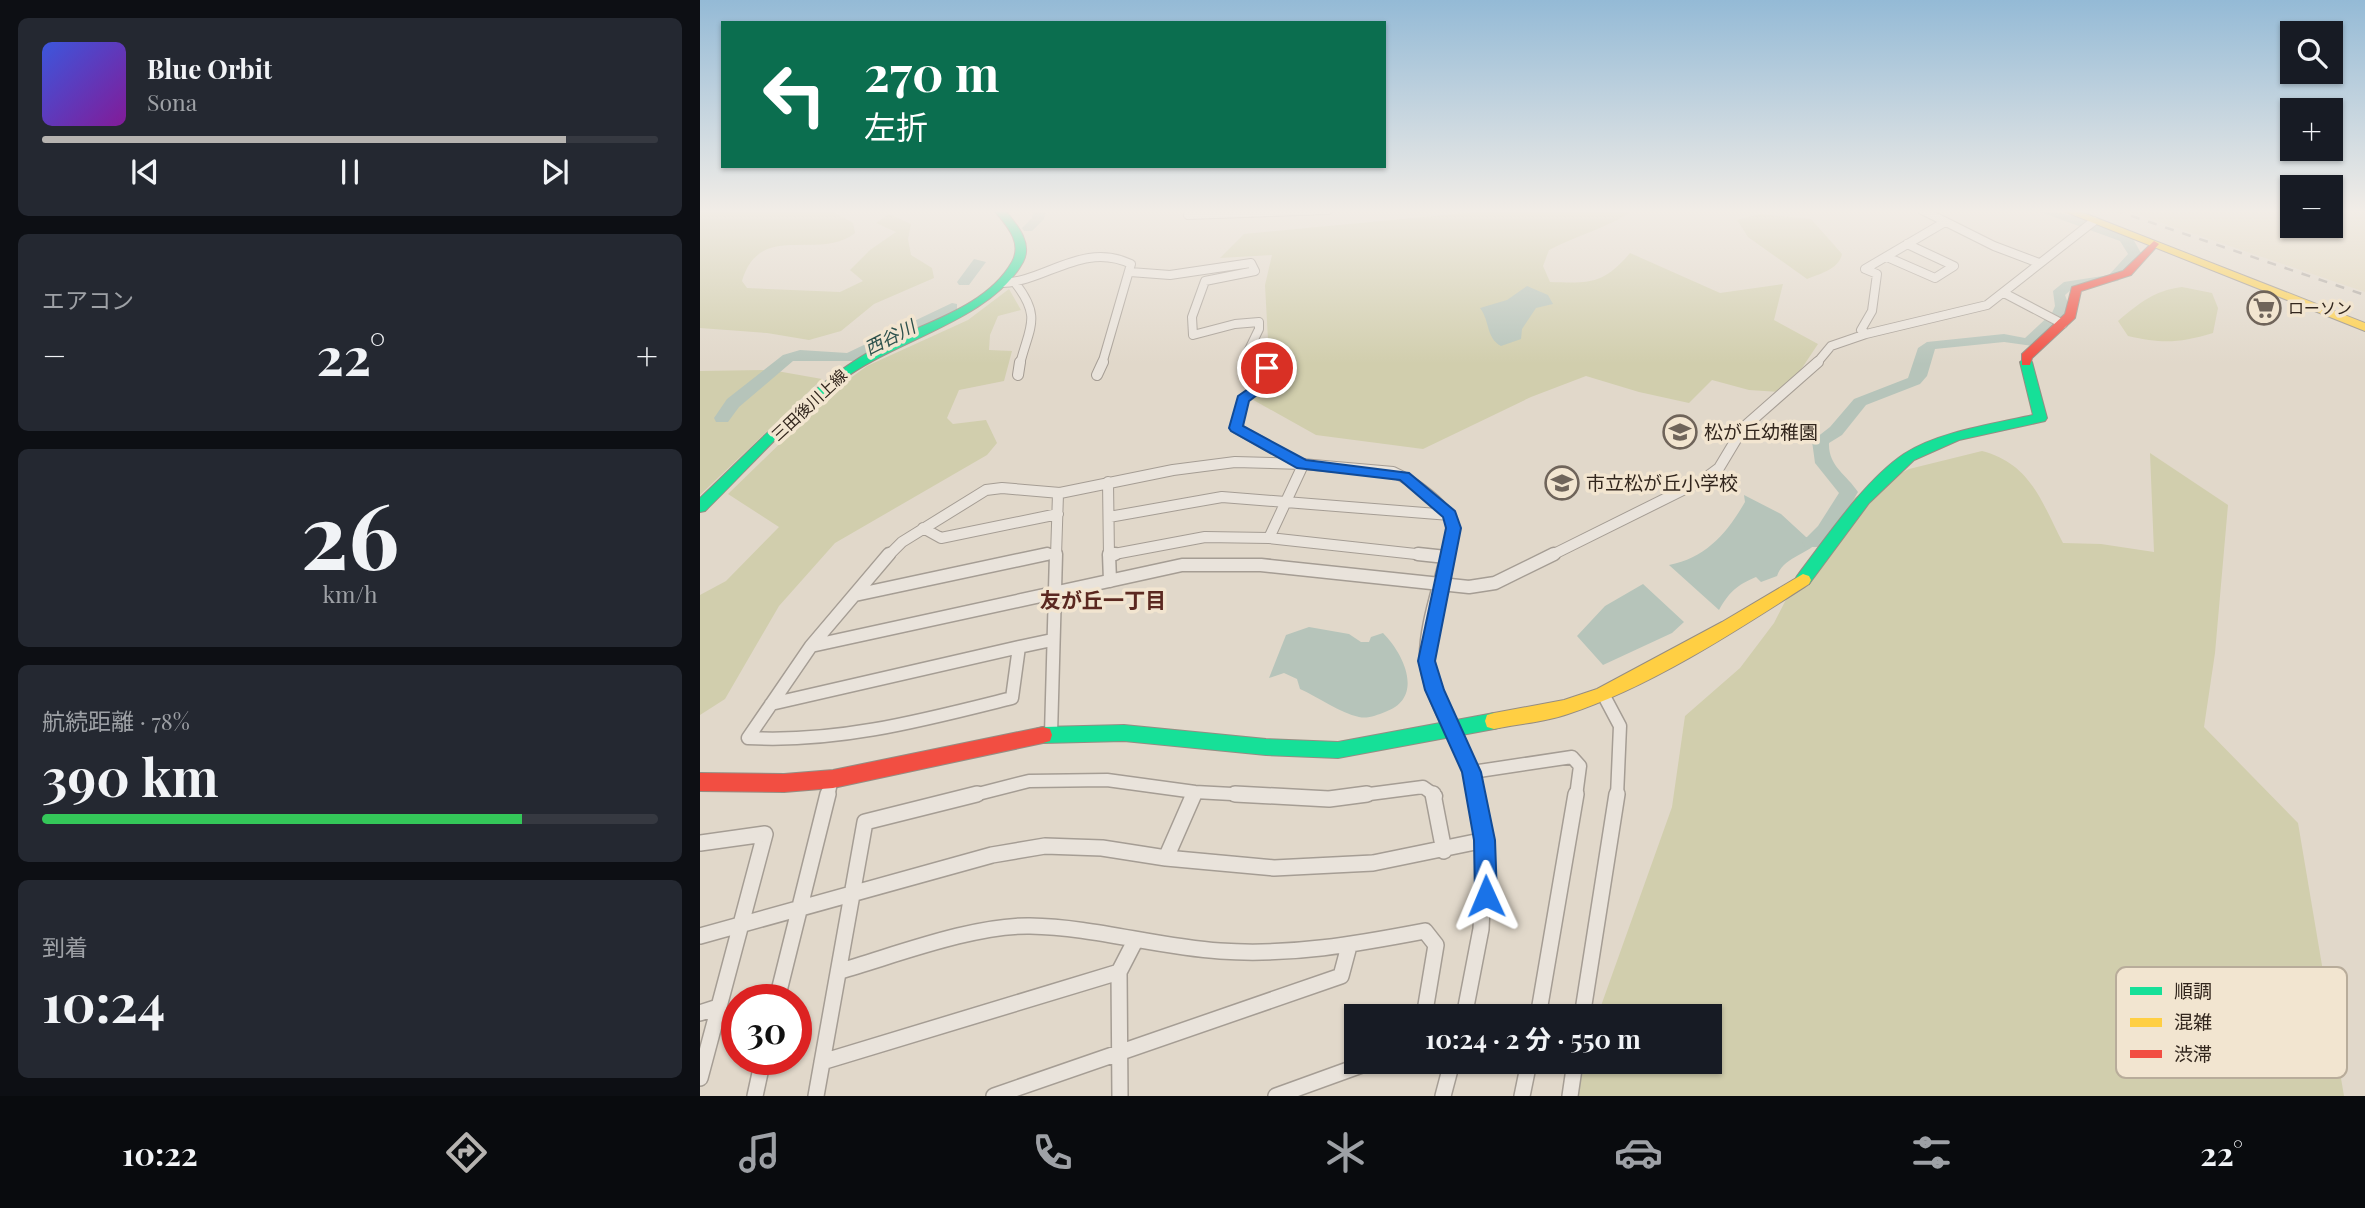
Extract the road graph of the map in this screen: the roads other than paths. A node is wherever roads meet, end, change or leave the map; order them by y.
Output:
1 (1018, 261) edge
2 (1088, 261) edge
3 (1127, 261) edge
4 (1879, 261) edge
5 (1896, 261) edge
6 (1944, 261) edge
7 (2034, 261) edge
8 (2041, 261) edge
9 (2140, 261) edge
10 (2198, 261) edge
11 (2039, 263) junction
12 (1130, 272) junction
13 (1009, 284) junction
14 (2004, 293) junction
15 (2057, 321) junction
16 (2365, 327) edge
17 (1866, 334) junction
18 (1018, 375) dead end
19 (1097, 375) dead end
20 (1303, 464) junction
21 (1108, 482) junction
22 (1058, 494) junction
23 (1285, 500) junction
24 (700, 507) edge
25 (1058, 514) junction
26 (1450, 515) junction
27 (1109, 517) junction
28 (923, 528) junction
29 (1269, 538) junction
30 (1056, 552) junction
31 (1110, 555) junction
32 (1446, 557) junction
33 (1110, 581) junction
34 (1441, 586) junction
35 (1054, 593) junction
36 (855, 595) junction
37 (1052, 640) junction
38 (811, 646) junction
39 (1019, 647) junction
40 (1603, 694) junction
41 (771, 704) junction
42 (1451, 727) junction
43 (1051, 734) junction
44 (1472, 772) junction
45 (832, 779) junction
46 (700, 782) edge
47 (1195, 792) junction
48 (1485, 840) junction
49 (700, 843) edge
50 (1444, 851) junction
51 (1166, 858) junction
52 (852, 892) junction
53 (798, 909) junction
54 (741, 925) junction
55 (700, 936) edge
56 (1135, 941) junction
57 (1349, 946) junction
58 (840, 971) junction
59 (1119, 972) junction
60 (780, 984) edge
61 (1426, 1004) edge
62 (1467, 1004) edge
63 (1540, 1004) edge
64 (1584, 1004) edge
65 (719, 1007) junction
66 (700, 1013) edge
67 (1120, 1054) junction
68 (822, 1062) junction
69 (1344, 1071) edge
70 (1449, 1074) edge
71 (1527, 1074) edge
72 (1573, 1074) edge
73 (760, 1075) edge
74 (700, 1078) edge
75 (755, 1096) edge
76 (816, 1096) edge
77 (994, 1096) edge
78 (1120, 1096) edge
79 (1276, 1096) edge
80 (1443, 1096) edge
81 (1522, 1096) edge
82 (1570, 1096) edge

1 - 13 main road, 三田後川上線
2 - 13 street
3 - 12 street
4 - 17 street
5 - 6 street
7 - 11 street
8 - 11 street
9 - 15 main road
10 - 16 main road
11 - 14 street
12 - 19 street
12 - 20 street
13 - 18 street
13 - 24 main road, 三田後川上線
14 - 15 street
14 - 17 street
15 - 40 main road
17 - 34 street
20 - 21 street
20 - 23 street
20 - 26 street
21 - 22 street
21 - 27 street
22 - 25 street
22 - 28 street
23 - 26 street
23 - 27 street
23 - 29 street
25 - 28 street
25 - 30 street
26 - 32 street
27 - 31 street
28 - 36 street
29 - 31 street
29 - 32 street
30 - 35 street
30 - 36 street
31 - 33 street
32 - 34 street
33 - 34 street
33 - 35 street
34 - 42 street
35 - 37 street
35 - 38 street
36 - 38 street
37 - 39 street
37 - 43 street
38 - 41 street
39 - 41 street
39 - 41 street
40 - 42 main road
40 - 64 street
42 - 43 main road
42 - 44 street
43 - 45 main road
44 - 48 street
44 - 63 street
45 - 46 main road
45 - 53 street
47 - 50 street
47 - 51 street
47 - 52 street
48 - 50 street
48 - 62 street
49 - 54 street
50 - 51 street
51 - 52 street
52 - 53 street
52 - 58 street
53 - 54 street
53 - 60 street
54 - 55 street
54 - 65 street
56 - 57 street
56 - 58 street
56 - 59 street
57 - 61 street
57 - 67 street
58 - 68 street
59 - 67 street
59 - 68 street
65 - 66 street
65 - 74 street
67 - 77 street
67 - 78 street
68 - 76 street
69 - 79 street
70 - 80 street
71 - 81 street
72 - 82 street
73 - 75 street

